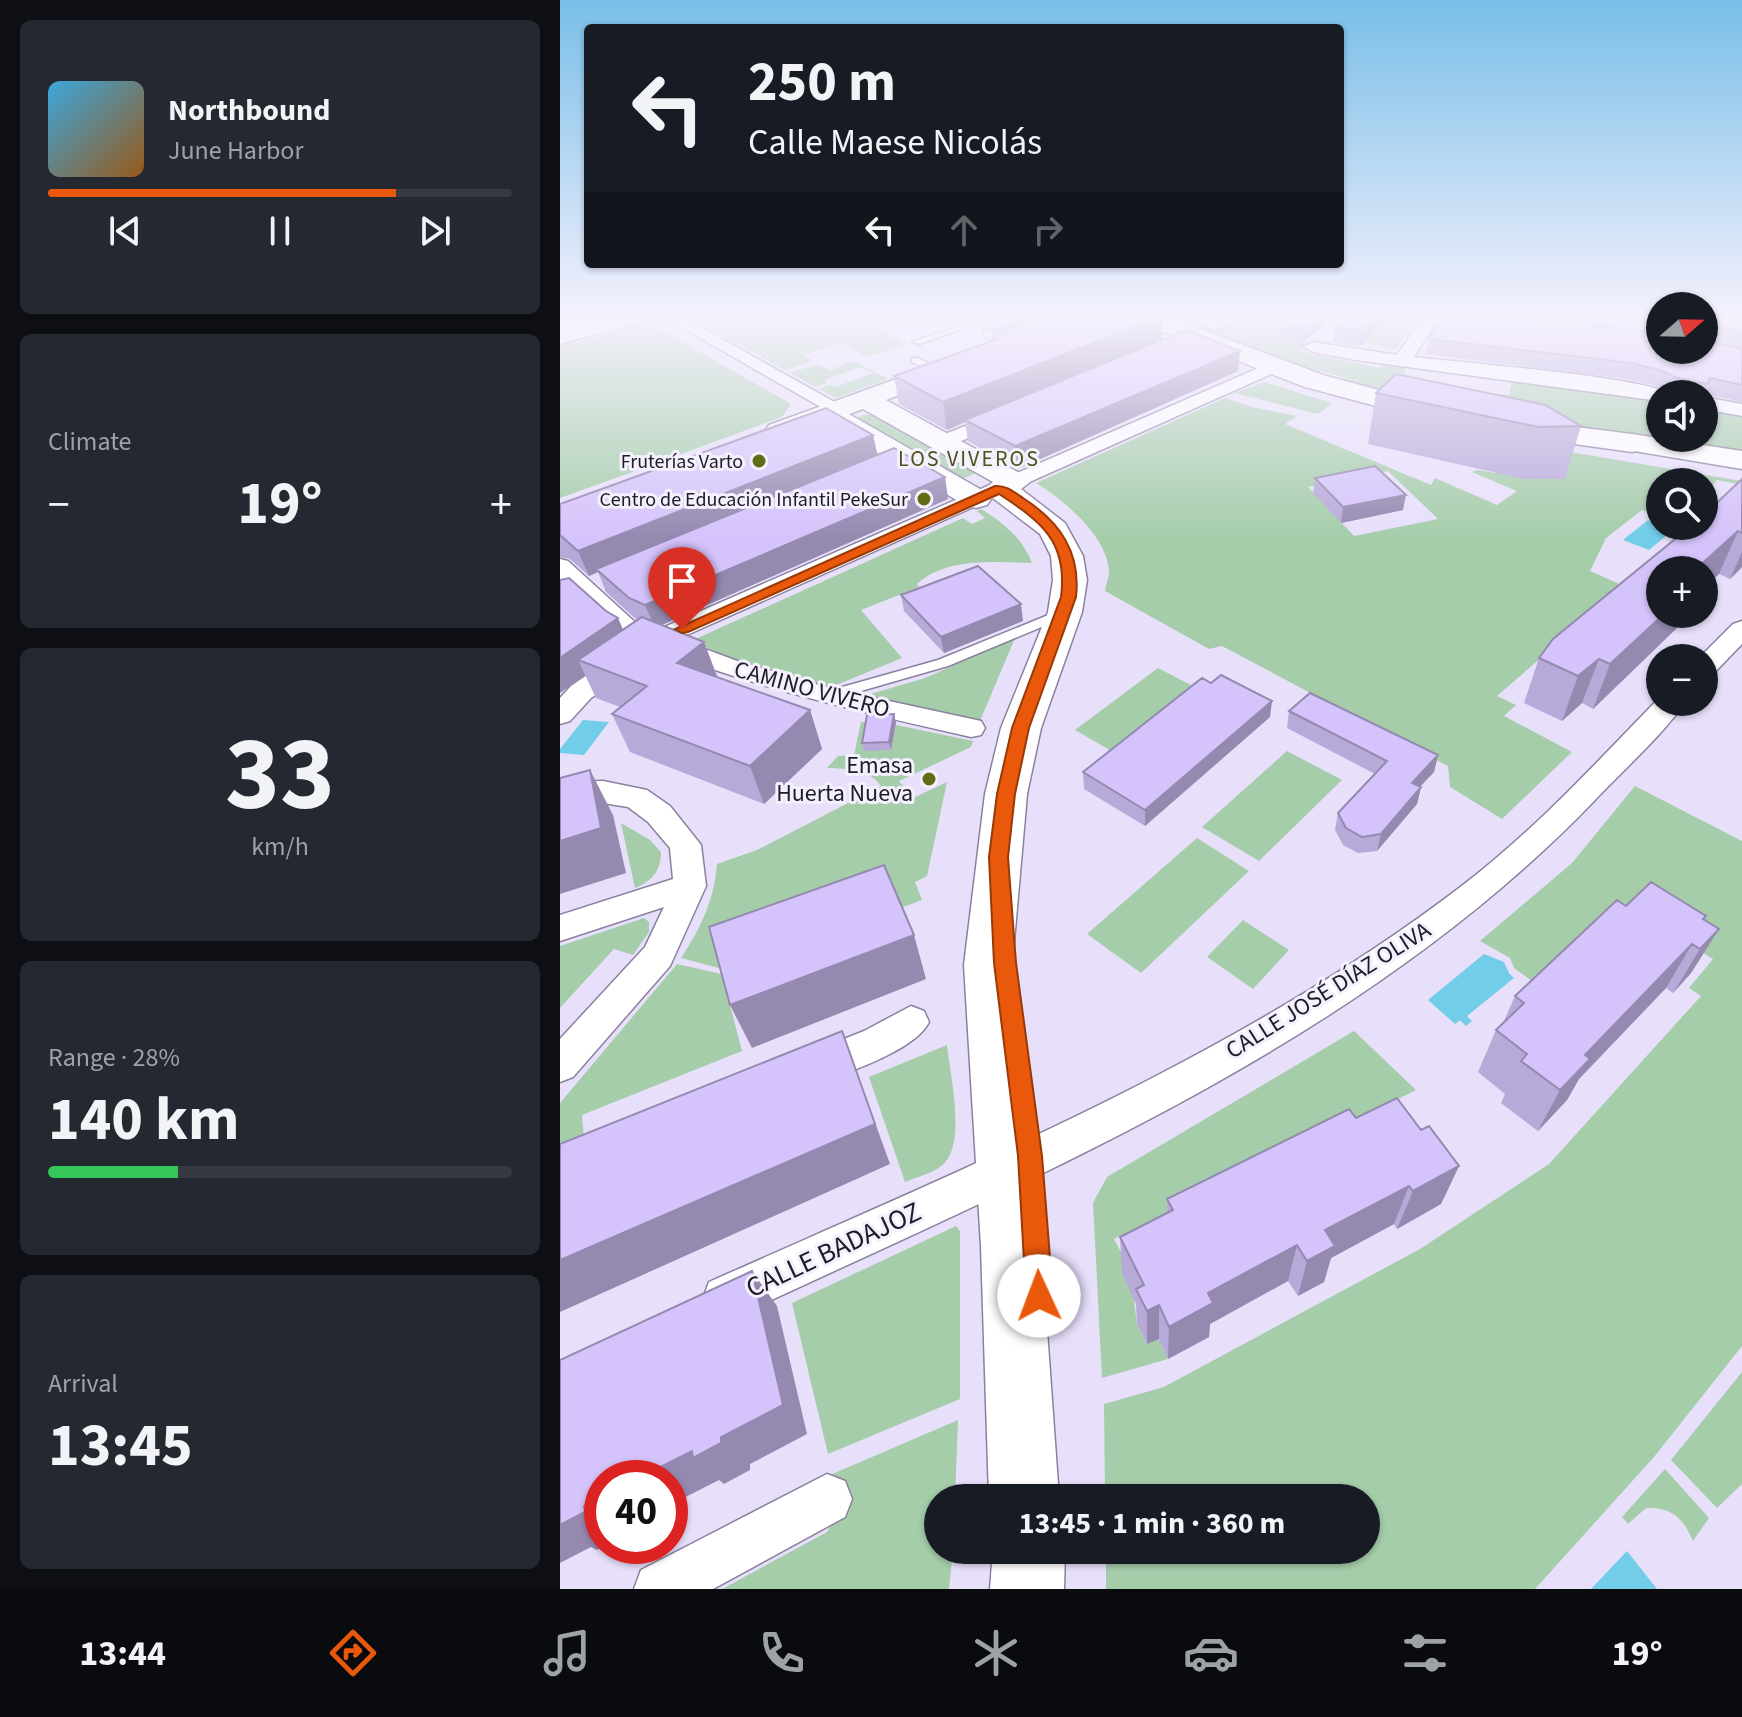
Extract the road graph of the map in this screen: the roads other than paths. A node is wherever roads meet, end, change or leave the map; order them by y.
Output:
1 (795, 389) edge
2 (882, 389) edge
3 (1222, 389) edge
4 (1343, 389) edge
5 (865, 399) junction
6 (1718, 406) edge
7 (1742, 410) edge
8 (833, 411) junction
9 (1017, 411) edge
10 (1451, 417) edge
11 (1492, 424) edge
12 (759, 438) edge
13 (942, 442) junction
14 (1742, 463) edge
15 (997, 490) junction
16 (560, 566) edge
17 (613, 577) edge
18 (584, 589) junction
19 (560, 599) edge
20 (1065, 612) junction
21 (1742, 629) edge
22 (656, 640) junction
23 (1718, 654) edge
24 (826, 696) junction
25 (560, 715) edge
26 (1657, 716) edge
27 (971, 728) dead end
28 (560, 793) edge
29 (690, 886) junction
30 (560, 928) edge
31 (911, 1022) dead end
32 (560, 1065) edge
33 (773, 1084) edge
34 (1018, 1162) junction
35 (687, 1316) edge
36 (1027, 1484) edge
37 (827, 1499) dead end
38 (660, 1589) edge

1 - 8 street
2 - 5 street
3 - 15 street
4 - 10 main road
5 - 8 street
5 - 13 street
6 - 7 street
8 - 12 street
8 - 15 street
9 - 13 street
11 - 14 main road
13 - 15 street
15 - 20 street
15 - 22 street
16 - 18 street, CAMINO VIVERO
17 - 18 street
18 - 19 street
18 - 22 street, CAMINO VIVERO
20 - 24 lane
20 - 34 street
21 - 23 street
22 - 24 street, CAMINO VIVERO
22 - 25 street
24 - 27 street, CAMINO VIVERO
26 - 34 street, CALLE JOSÉ DÍAZ OLIVA
28 - 29 street
29 - 30 street
29 - 32 street
31 - 33 street
34 - 35 street, CALLE BADAJOZ
34 - 36 street
37 - 38 street

